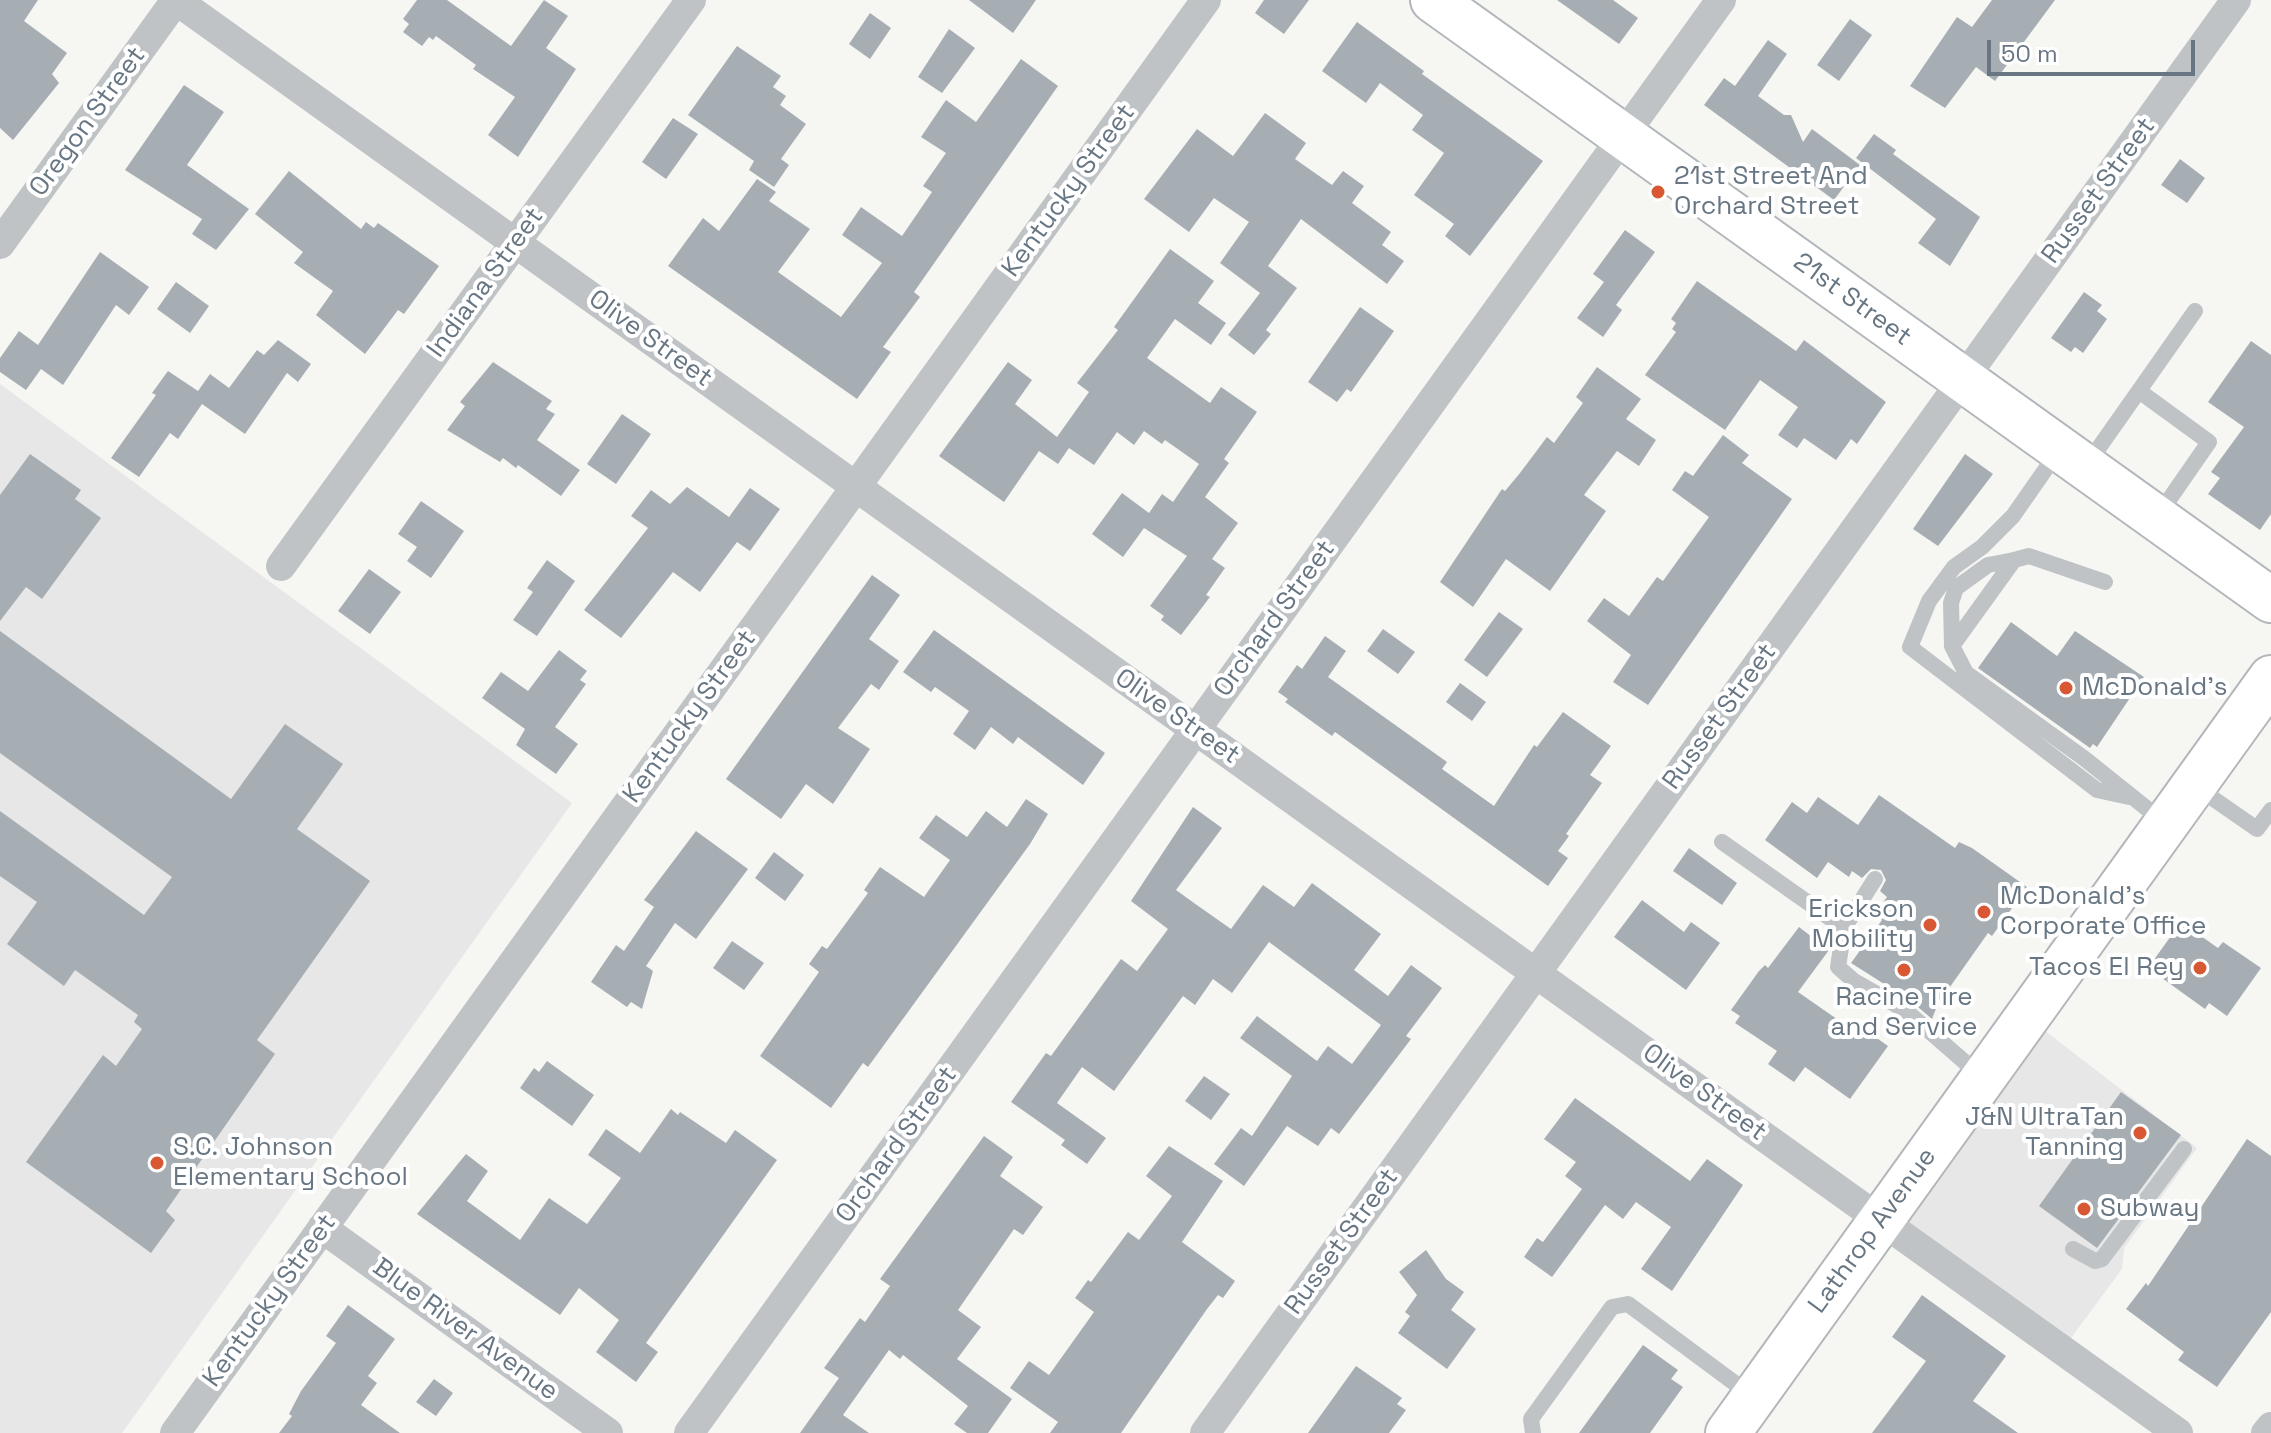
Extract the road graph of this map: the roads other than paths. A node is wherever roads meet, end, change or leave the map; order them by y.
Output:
1 (176, 0) edge
2 (691, 0) edge
3 (1206, 0) edge
4 (1433, 0) edge
5 (1721, 0) edge
6 (2236, 0) edge
7 (1623, 136) junction
8 (515, 243) junction
9 (0, 244) edge
10 (2195, 311) dead end
11 (1963, 379) junction
12 (2139, 391) junction
13 (2072, 458) junction
14 (856, 487) junction
15 (2156, 518) junction
16 (1982, 547) junction
17 (2014, 560) junction
18 (281, 566) dead end
19 (1969, 577) junction
20 (2105, 582) dead end
21 (2271, 600) edge
22 (1952, 646) junction
23 (2271, 678) edge
24 (1196, 730) junction
25 (2194, 785) junction
26 (2129, 797) junction
27 (2271, 810) edge
28 (2166, 824) junction
29 (1722, 842) dead end
30 (1875, 879) dead end
31 (1844, 928) junction
32 (1536, 973) junction
33 (1983, 1078) junction
34 (2184, 1149) dead end
35 (1881, 1221) junction
36 (322, 1228) junction
37 (2073, 1249) dead end
38 (1754, 1397) junction
39 (2271, 1427) edge
40 (175, 1433) edge
41 (608, 1433) edge
42 (689, 1433) edge
43 (1205, 1433) edge
44 (1533, 1433) edge
45 (1728, 1433) edge
46 (2178, 1433) edge
47 (2266, 1433) edge

1 - 8 street, Olive Street
1 - 9 street, Oregon Street
2 - 8 street, Indiana Street
3 - 14 street, Kentucky Street
4 - 7 street, 21st Street
5 - 7 street, Orchard Street
6 - 11 street, Russet Street
7 - 11 street, 21st Street
7 - 24 street, Orchard Street
8 - 14 street, Olive Street
8 - 18 street, Indiana Street
10 - 12 lane
11 - 13 street, 21st Street
11 - 32 street, Russet Street
12 - 13 lane
12 - 15 lane
13 - 15 street, 21st Street
13 - 16 lane
14 - 24 street, Olive Street
14 - 36 street, Kentucky Street
15 - 21 street, 21st Street
16 - 19 lane
16 - 26 lane
17 - 19 lane
17 - 20 lane
17 - 22 lane
19 - 22 lane
22 - 26 lane
23 - 25 street, Lathrop Avenue
24 - 32 street, Olive Street
24 - 42 street, Orchard Street
25 - 27 lane
25 - 28 street, Lathrop Avenue
26 - 28 lane
28 - 33 street, Lathrop Avenue
29 - 31 lane
30 - 31 lane
31 - 33 lane
32 - 35 street, Olive Street
32 - 43 street, Russet Street
33 - 35 street, Lathrop Avenue
34 - 37 lane
35 - 38 street, Lathrop Avenue
35 - 46 street, Olive Street
36 - 40 street, Kentucky Street
36 - 41 street, Blue River Avenue
38 - 44 lane
38 - 45 street, Lathrop Avenue
39 - 47 street

